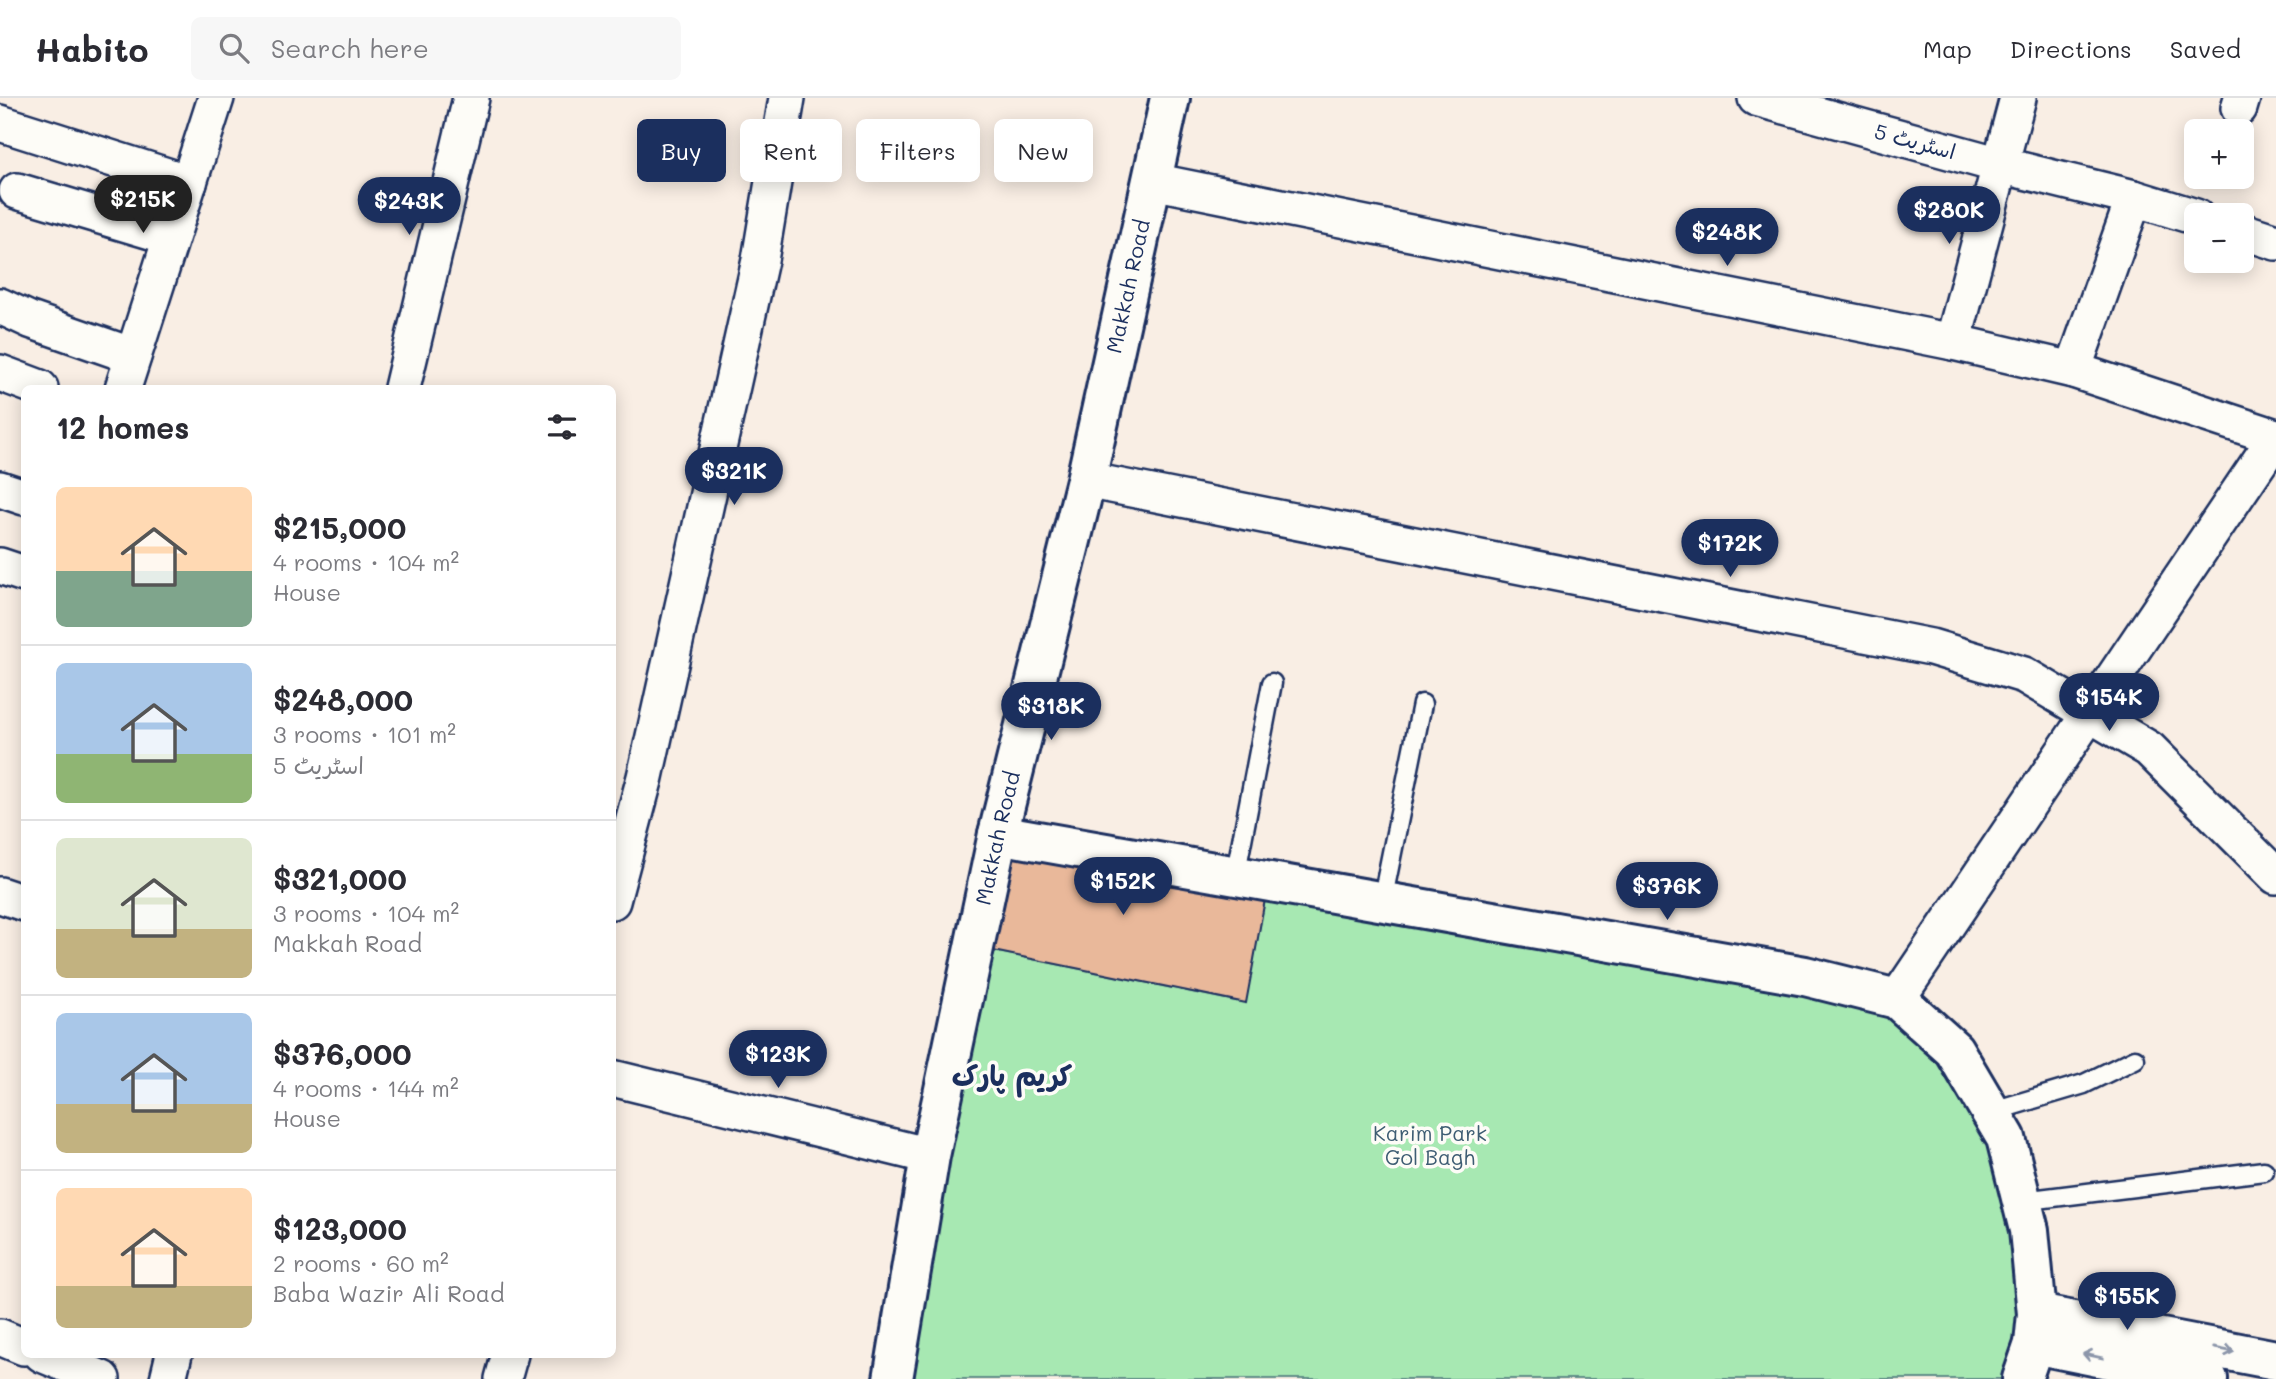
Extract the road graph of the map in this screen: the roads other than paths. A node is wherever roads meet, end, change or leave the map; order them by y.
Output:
1 (216, 98) edge
2 (471, 98) edge
3 (787, 98) edge
4 (1170, 98) edge
5 (1756, 98) edge
6 (2018, 98) edge
7 (0, 123) edge
8 (2000, 165) junction
9 (1152, 181) junction
10 (189, 183) junction
11 (18, 191) dead end
12 (2134, 198) junction
13 (2184, 213) edge
14 (2254, 235) edge
15 (171, 237) junction
16 (2276, 242) edge
17 (0, 306) edge
18 (1953, 342) junction
19 (133, 356) junction
20 (2073, 370) junction
21 (0, 373) edge
22 (32, 385) edge
23 (124, 385) edge
24 (403, 385) edge
25 (2276, 437) edge
26 (1086, 480) junction
27 (0, 489) edge
28 (21, 496) edge
29 (0, 566) edge
30 (21, 573) edge
31 (1272, 682) dead end
32 (1422, 704) dead end
33 (2089, 712) junction
34 (998, 834) junction
35 (2276, 876) edge
36 (1235, 877) junction
37 (616, 886) edge
38 (0, 895) edge
39 (21, 902) edge
40 (1382, 902) junction
41 (1897, 999) junction
42 (2135, 1059) dead end
43 (616, 1079) edge
44 (1990, 1112) junction
45 (930, 1156) junction
46 (2264, 1171) dead end
47 (2022, 1201) junction
48 (2035, 1329) junction
49 (0, 1337) edge
50 (21, 1346) edge
51 (52, 1358) edge
52 (173, 1358) edge
53 (509, 1358) edge
54 (2276, 1360) edge
55 (102, 1379) edge
56 (168, 1379) edge
57 (503, 1379) edge
58 (893, 1379) edge
59 (2022, 1379) edge
60 (2208, 1379) edge

1 - 10 street
2 - 24 street
3 - 37 street
4 - 9 street, Makkah Road
5 - 8 street, اسٹریٹ 5
6 - 8 street
7 - 10 street
8 - 12 street, اسٹریٹ 5
8 - 18 street
9 - 18 street
9 - 26 street, Makkah Road
10 - 15 street
11 - 15 street
12 - 13 street, اسٹریٹ 5
12 - 20 street
14 - 16 street
15 - 19 street
17 - 19 street
18 - 20 street
19 - 23 street
20 - 25 street
21 - 22 street
25 - 33 street
26 - 33 street
26 - 34 street, Makkah Road
27 - 28 street
29 - 30 street
31 - 36 lane
32 - 40 lane
33 - 35 street
33 - 41 street
34 - 36 street
34 - 45 street, Makkah Road
36 - 40 street
38 - 39 street
40 - 41 street
41 - 44 street
42 - 44 lane
43 - 45 street
44 - 47 street
45 - 58 street, Makkah Road
46 - 47 lane
47 - 48 street
48 -> 54 street
48 - 59 street
60 -> 48 street
49 - 50 street
51 - 55 street
52 - 56 street
53 - 57 street

